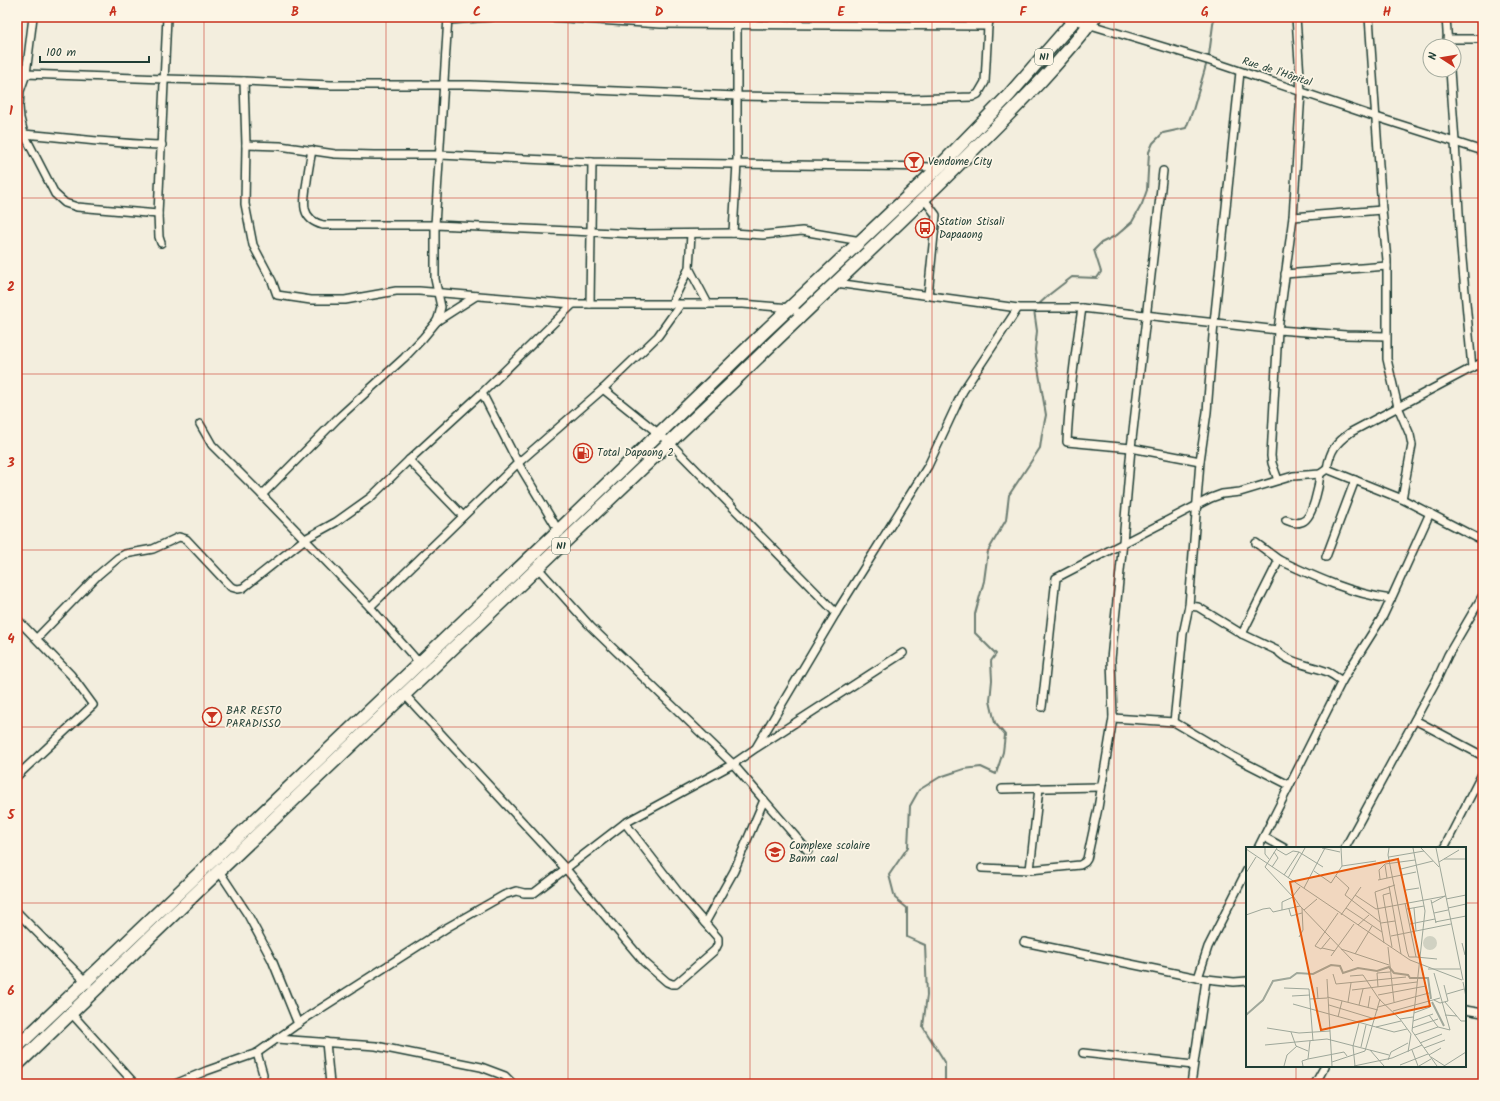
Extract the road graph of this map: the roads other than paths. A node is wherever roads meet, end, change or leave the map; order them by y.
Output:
1 (33, 17) edge
2 (167, 17) edge
3 (492, 17) edge
4 (549, 17) edge
5 (990, 17) edge
6 (1296, 17) edge
7 (1369, 17) edge
8 (1446, 17) edge
9 (1072, 18) edge
10 (448, 19) edge
11 (661, 21) edge
12 (736, 21) edge
13 (1092, 21) edge
14 (988, 26) junction
15 (1448, 38) edge
16 (1483, 39) edge
17 (1462, 41) edge
18 (1240, 72) junction
19 (26, 74) junction
20 (17, 75) edge
21 (1451, 78) edge
22 (164, 80) junction
23 (244, 81) junction
24 (444, 85) junction
25 (1301, 92) junction
26 (737, 96) junction
27 (1376, 117) junction
28 (24, 134) junction
29 (1455, 142) junction
30 (162, 145) junction
31 (246, 145) junction
32 (312, 150) junction
33 (1483, 151) edge
34 (440, 155) junction
35 (592, 162) junction
36 (737, 163) junction
37 (939, 167) junction
38 (1163, 171) dead end
39 (924, 199) junction
40 (1382, 210) junction
41 (158, 214) junction
42 (1293, 217) junction
43 (435, 225) junction
44 (592, 232) junction
45 (733, 233) junction
46 (691, 234) junction
47 (861, 241) junction
48 (161, 243) dead end
49 (1387, 266) junction
50 (689, 268) junction
51 (1285, 274) junction
52 (836, 283) junction
53 (438, 292) junction
54 (476, 296) junction
55 (928, 296) junction
56 (573, 304) junction
57 (590, 304) junction
58 (708, 304) junction
59 (670, 305) junction
60 (680, 305) junction
61 (1018, 308) junction
62 (1082, 308) junction
63 (796, 311) junction
64 (1146, 316) junction
65 (437, 321) junction
66 (1214, 323) junction
67 (1278, 330) junction
68 (1386, 336) junction
69 (1483, 362) edge
70 (1472, 368) junction
71 (603, 389) junction
72 (482, 393) junction
73 (1398, 407) junction
74 (200, 424) dead end
75 (659, 434) junction
76 (669, 442) junction
77 (1131, 448) junction
78 (408, 460) junction
79 (1200, 461) junction
80 (518, 463) junction
81 (1327, 469) junction
82 (1320, 474) junction
83 (1278, 480) junction
84 (1355, 480) junction
85 (262, 495) junction
86 (1402, 499) junction
87 (1196, 504) junction
88 (1430, 513) junction
89 (463, 516) junction
90 (1286, 520) dead end
91 (562, 536) junction
92 (305, 539) junction
93 (1483, 541) edge
94 (1123, 542) junction
95 (1256, 543) dead end
96 (1326, 557) dead end
97 (1279, 560) junction
98 (537, 567) junction
99 (1483, 595) edge
100 (1391, 599) junction
101 (1188, 606) junction
102 (370, 607) junction
103 (836, 613) junction
104 (17, 619) edge
105 (1242, 634) junction
106 (37, 638) junction
107 (903, 653) dead end
108 (419, 663) junction
109 (427, 674) junction
110 (1342, 681) junction
111 (405, 695) junction
112 (1042, 707) dead end
113 (1113, 718) junction
114 (1415, 720) junction
115 (1174, 722) junction
116 (756, 748) junction
117 (1483, 756) edge
118 (733, 764) junction
119 (1483, 772) edge
120 (17, 776) edge
121 (1288, 785) junction
122 (1100, 787) junction
123 (1039, 788) junction
124 (1002, 789) dead end
125 (764, 800) junction
126 (625, 823) junction
127 (1264, 838) junction
128 (1259, 847) edge
129 (1282, 847) edge
130 (1346, 847) edge
131 (1445, 847) edge
132 (808, 851) dead end
133 (565, 868) junction
134 (982, 868) dead end
135 (1030, 870) junction
136 (219, 871) junction
137 (1246, 872) edge
138 (17, 912) edge
139 (705, 923) junction
140 (1024, 942) dead end
141 (1198, 978) junction
142 (1206, 980) junction
143 (1246, 981) edge
144 (86, 982) junction
145 (95, 990) junction
146 (1466, 1010) edge
147 (71, 1013) junction
148 (1483, 1013) edge
149 (298, 1024) junction
150 (277, 1039) junction
151 (326, 1042) junction
152 (17, 1047) edge
153 (1083, 1053) dead end
154 (257, 1054) junction
155 (1193, 1065) junction
156 (17, 1066) edge
157 (1324, 1067) edge
158 (135, 1084) edge
159 (175, 1084) edge
160 (262, 1084) edge
161 (330, 1084) edge
162 (513, 1084) edge
163 (1191, 1084) edge
164 (1315, 1084) edge

1 - 19 street
2 - 22 street
3 - 10 street
4 - 11 street
5 - 14 street
6 - 25 street
7 - 27 street
8 - 15 street
9 - 13 street, Rue de l'Hôpital
9 - 37 highway, N1
10 - 24 street
11 - 12 street
12 - 14 street
12 - 26 street
13 - 18 street, Rue de l'Hôpital
13 - 39 highway, N1
14 - 26 street
16 - 17 street
18 - 25 street, Rue de l'Hôpital
18 - 66 street
19 - 20 street
19 - 22 street
19 - 28 street
21 - 29 street
22 - 23 street
22 - 30 street
23 - 24 street
23 - 31 street
24 - 26 street
24 - 34 street
25 - 27 street, Rue de l'Hôpital
25 - 42 street
26 - 36 street
27 - 29 street, Rue de l'Hôpital
27 - 40 street
28 - 30 street
28 - 41 street
29 - 33 street, Rue de l'Hôpital
29 - 70 street
30 - 41 street
31 - 32 street
31 - 53 street
32 - 34 street
32 - 43 street
34 - 35 street
34 - 43 street
35 - 36 street
35 - 44 street
36 - 37 street
36 - 45 street
37 - 47 highway, N1
38 - 64 street
39 - 52 highway, N1
39 - 55 street
40 - 42 street
40 - 49 street
41 - 48 street
42 - 51 street
43 - 44 street
43 - 53 street
44 - 46 street
44 - 57 street
45 - 46 street
45 - 47 street
46 - 50 street
47 - 63 highway, N1
49 - 51 street
49 - 68 street
50 - 58 street
50 - 59 street
51 - 67 street
52 - 55 street
52 - 63 highway, N1
53 - 54 street
53 - 65 street
54 - 56 street
54 - 65 street
55 - 61 street
56 - 57 street
56 - 72 street
57 - 59 street
58 - 60 street
58 - 63 street
59 - 60 street
60 - 71 street
61 - 62 street
61 - 103 street
62 - 64 street
62 - 77 street
63 - 75 highway, N1
63 - 76 highway, N1
64 - 66 street
64 - 77 street
65 - 85 street
66 - 67 street
66 - 79 street
67 - 68 street
67 - 83 street
68 - 73 street
69 - 70 street
70 - 73 street
71 - 75 street
71 - 80 street
72 - 78 street
72 - 80 street
73 - 81 street
73 - 86 street
74 - 85 street
75 - 76 street
75 - 91 highway, N1
76 - 91 highway, N1
76 - 103 street
77 - 79 street
77 - 94 street
78 - 89 street
78 - 92 street
79 - 87 street
80 - 89 street
80 - 91 street
81 - 82 street
81 - 84 street
82 - 83 street
82 - 90 street
83 - 87 street
84 - 86 street
84 - 96 street
85 - 92 street
86 - 88 street
87 - 94 street
87 - 101 street
88 - 93 street
88 - 100 street
89 - 102 street
91 - 98 highway, N1
91 - 108 highway, N1
92 - 102 street
92 - 106 street
94 - 112 street
94 - 113 street
95 - 97 street
97 - 100 street
97 - 105 street
98 - 109 highway, N1
98 - 118 street
99 - 114 street
100 - 110 street
101 - 105 street
101 - 115 street
102 - 108 street
103 - 116 street
104 - 106 street
105 - 110 street
106 - 120 street
107 - 116 street
108 - 109 street
108 - 144 highway, N1
109 - 111 highway, N1
110 - 121 street
111 - 133 street
111 - 136 highway, N1
113 - 115 street
113 - 122 street
114 - 117 street
114 - 130 street
115 - 121 street
116 - 118 street
118 - 125 street
118 - 126 street
119 - 131 street
121 - 127 street
122 - 123 street
122 - 135 street
123 - 124 street
123 - 135 street
125 - 132 street
125 - 139 street
126 - 133 street
126 - 139 street
127 - 128 street
127 - 129 street
133 - 139 street
133 - 149 street
134 - 135 street
136 - 145 highway, N1
136 - 149 street
137 - 141 street
138 - 144 street
140 - 141 street
141 - 142 street
142 - 143 street
142 - 155 street
144 - 145 street
144 - 152 highway, N1
145 - 147 highway, N1
146 - 148 street
147 - 156 highway, N1
147 - 158 street
149 - 150 street
150 - 151 street
150 - 154 street
151 - 161 street
151 - 162 street
153 - 155 street
154 - 159 street
154 - 160 street
155 - 163 street
157 - 164 street

